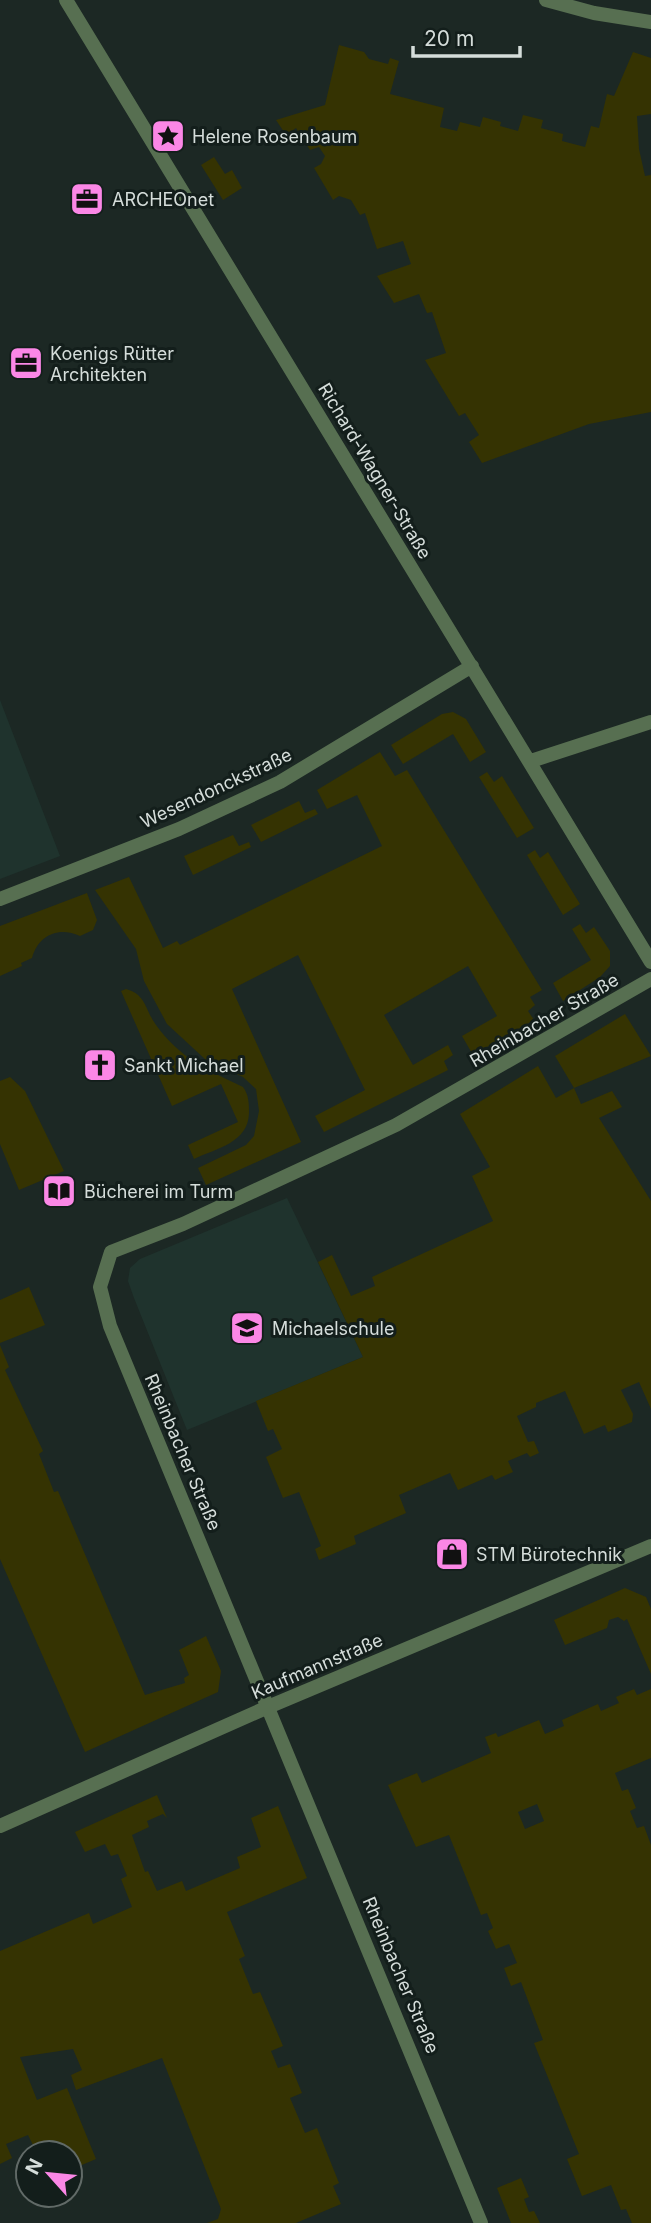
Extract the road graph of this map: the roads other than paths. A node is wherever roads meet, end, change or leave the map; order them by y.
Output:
1 (66, 0) edge
2 (546, 0) edge
3 (651, 22) edge
4 (472, 666) junction
5 (651, 722) edge
6 (531, 761) junction
7 (0, 899) edge
8 (651, 962) edge
9 (651, 979) edge
10 (651, 1546) edge
11 (268, 1707) junction
12 (0, 1826) edge
13 (481, 2223) edge

1 - 4 street, Richard-Wagner-Straße
2 - 3 street
4 - 6 street, Richard-Wagner-Straße
4 - 7 street, Wesendonckstraße
5 - 6 street
6 - 8 street, Richard-Wagner-Straße
9 - 11 street, Rheinbacher Straße
10 - 11 street, Kaufmannstraße
11 - 12 street, Kaufmannstraße
11 - 13 street, Rheinbacher Straße

